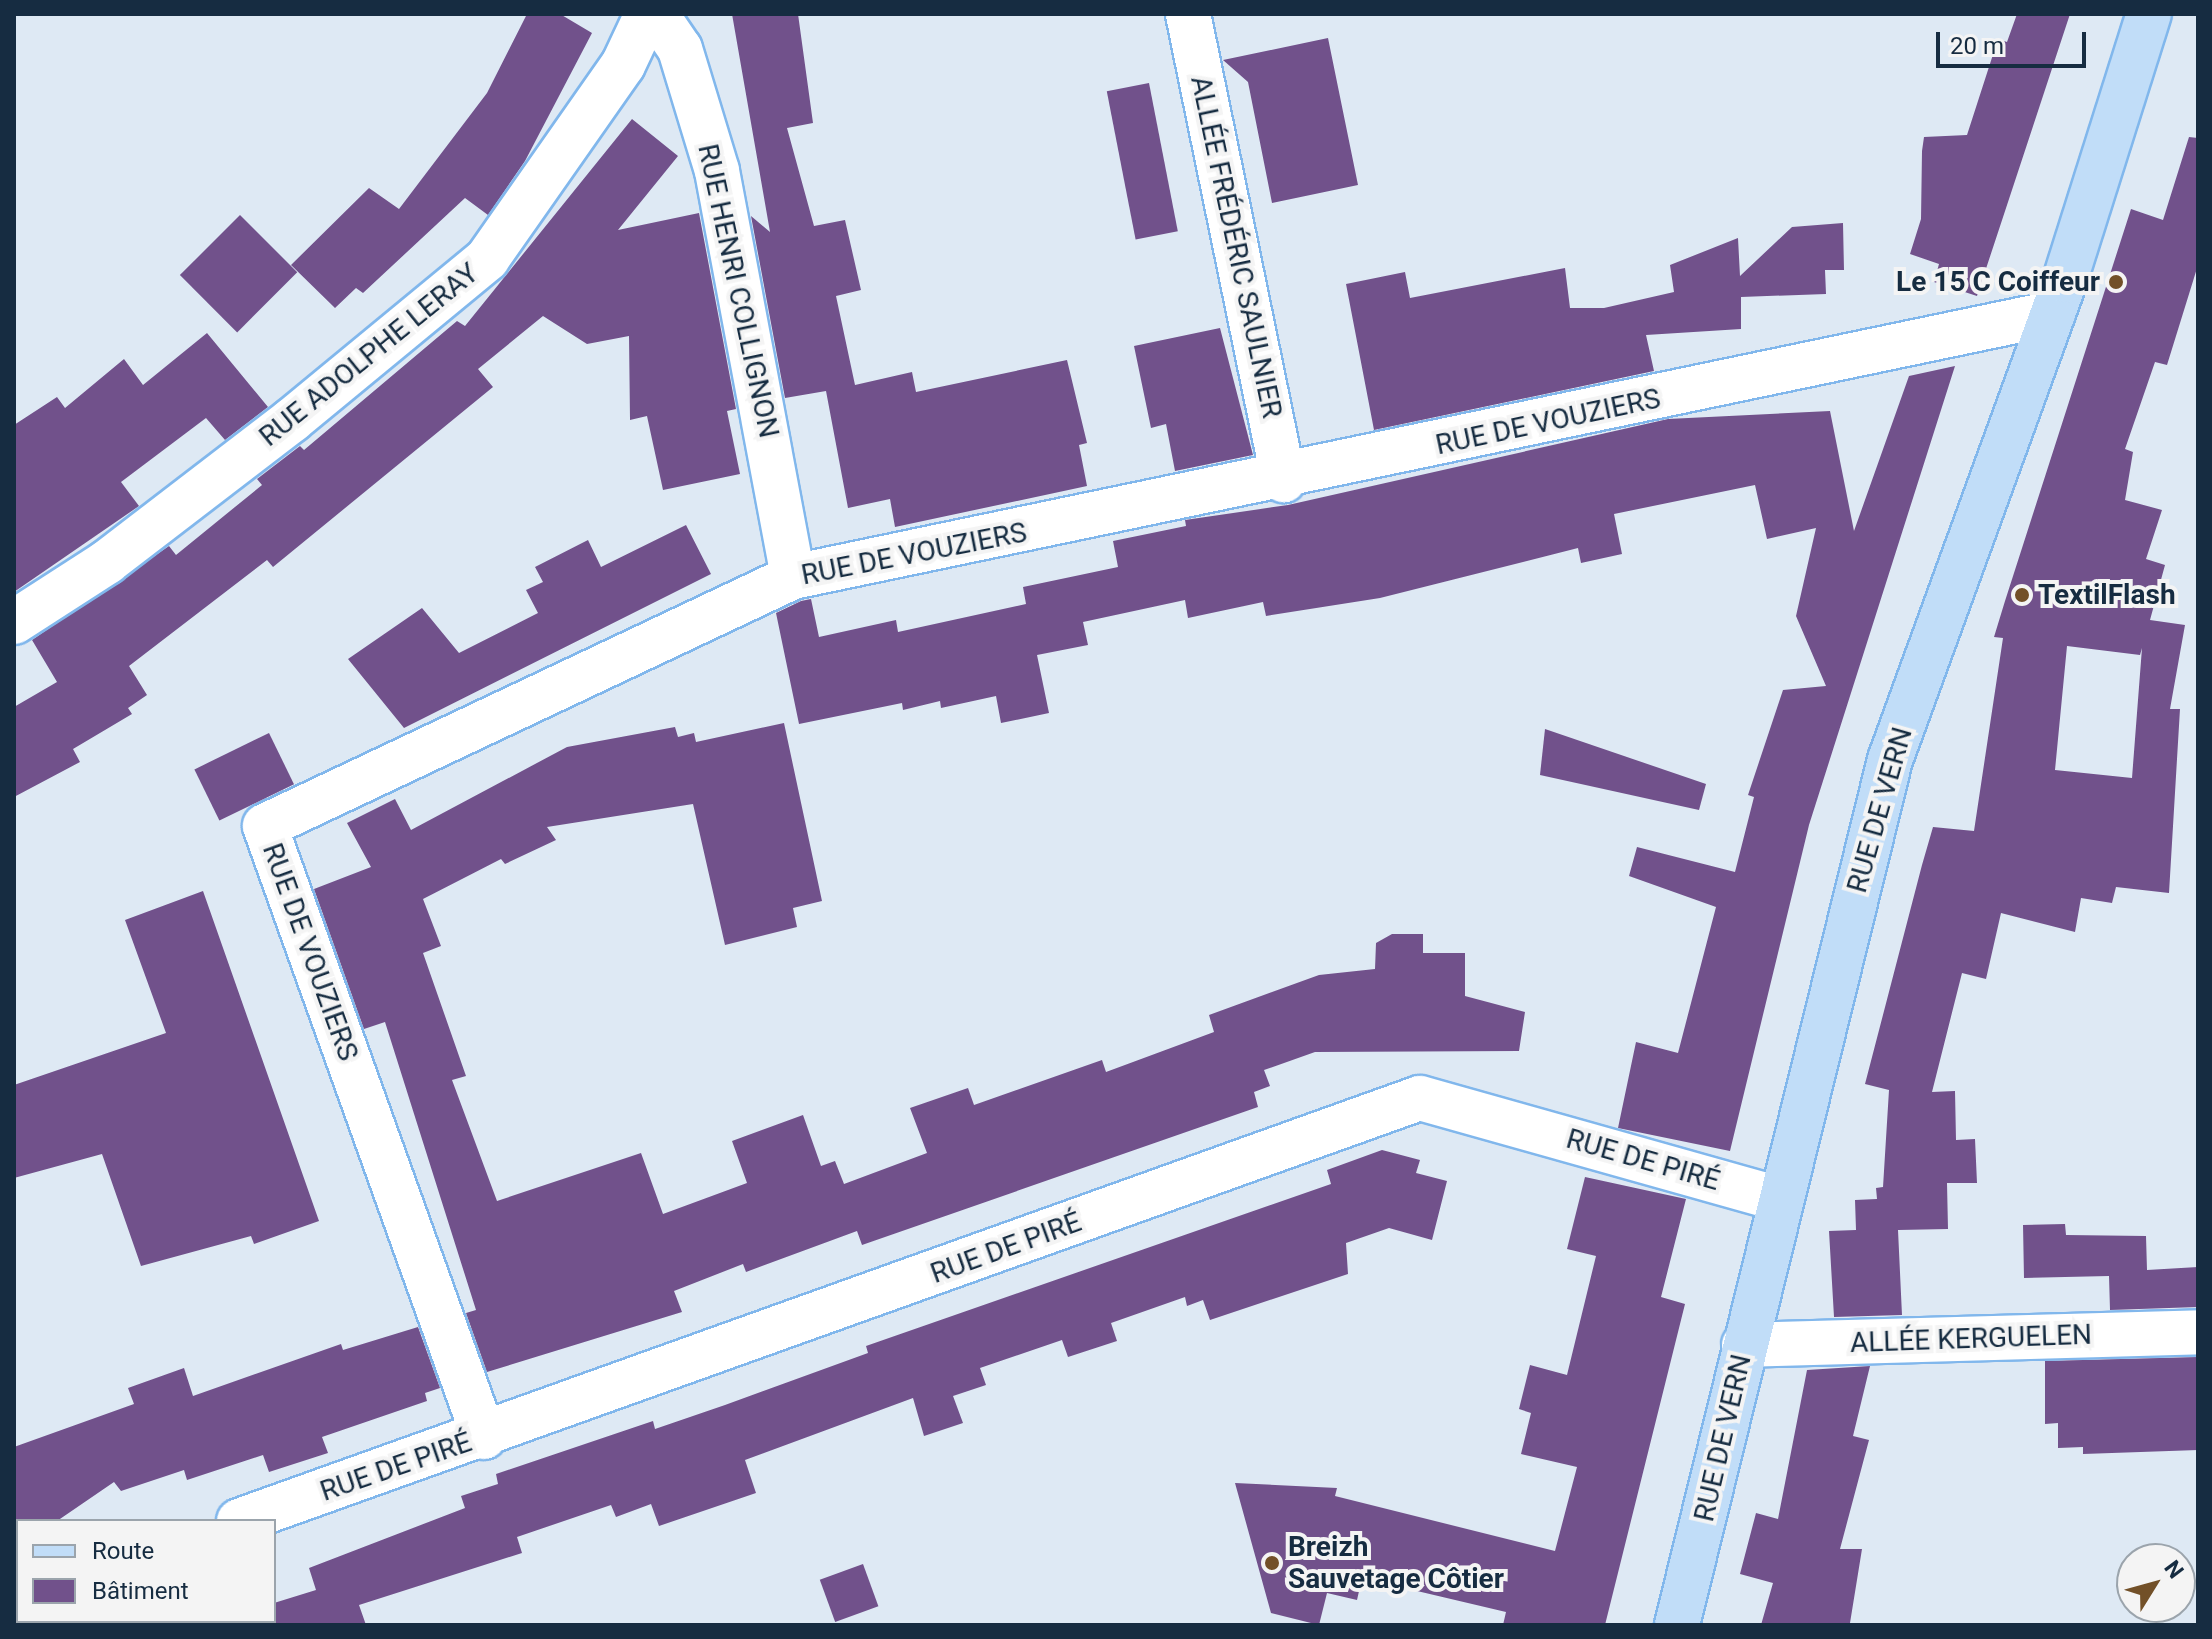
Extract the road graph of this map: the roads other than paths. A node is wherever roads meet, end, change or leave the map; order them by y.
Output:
1 (647, 14) edge
2 (656, 14) edge
3 (1188, 14) edge
4 (2149, 14) edge
5 (2053, 313) junction
6 (1284, 480) junction
7 (793, 577) junction
8 (14, 622) edge
9 (1780, 1199) junction
10 (2198, 1332) edge
11 (1744, 1345) junction
12 (484, 1437) junction
13 (245, 1519) edge
14 (1677, 1625) edge

1 - 8 street, RUE ADOLPHE LERAY
2 - 7 street, RUE HENRI COLLIGNON
3 - 6 street, ALLÉE FRÉDÉRIC SAULNIER
4 - 5 main road, RUE DE VERN
5 - 6 street, RUE DE VOUZIERS
5 - 9 main road, RUE DE VERN
6 - 7 street, RUE DE VOUZIERS
7 - 12 street, RUE DE VOUZIERS
9 - 11 main road, RUE DE VERN
9 - 12 street, RUE DE PIRÉ
10 - 11 street, ALLÉE KERGUELEN
11 - 14 main road, RUE DE VERN
12 - 13 street, RUE DE PIRÉ

